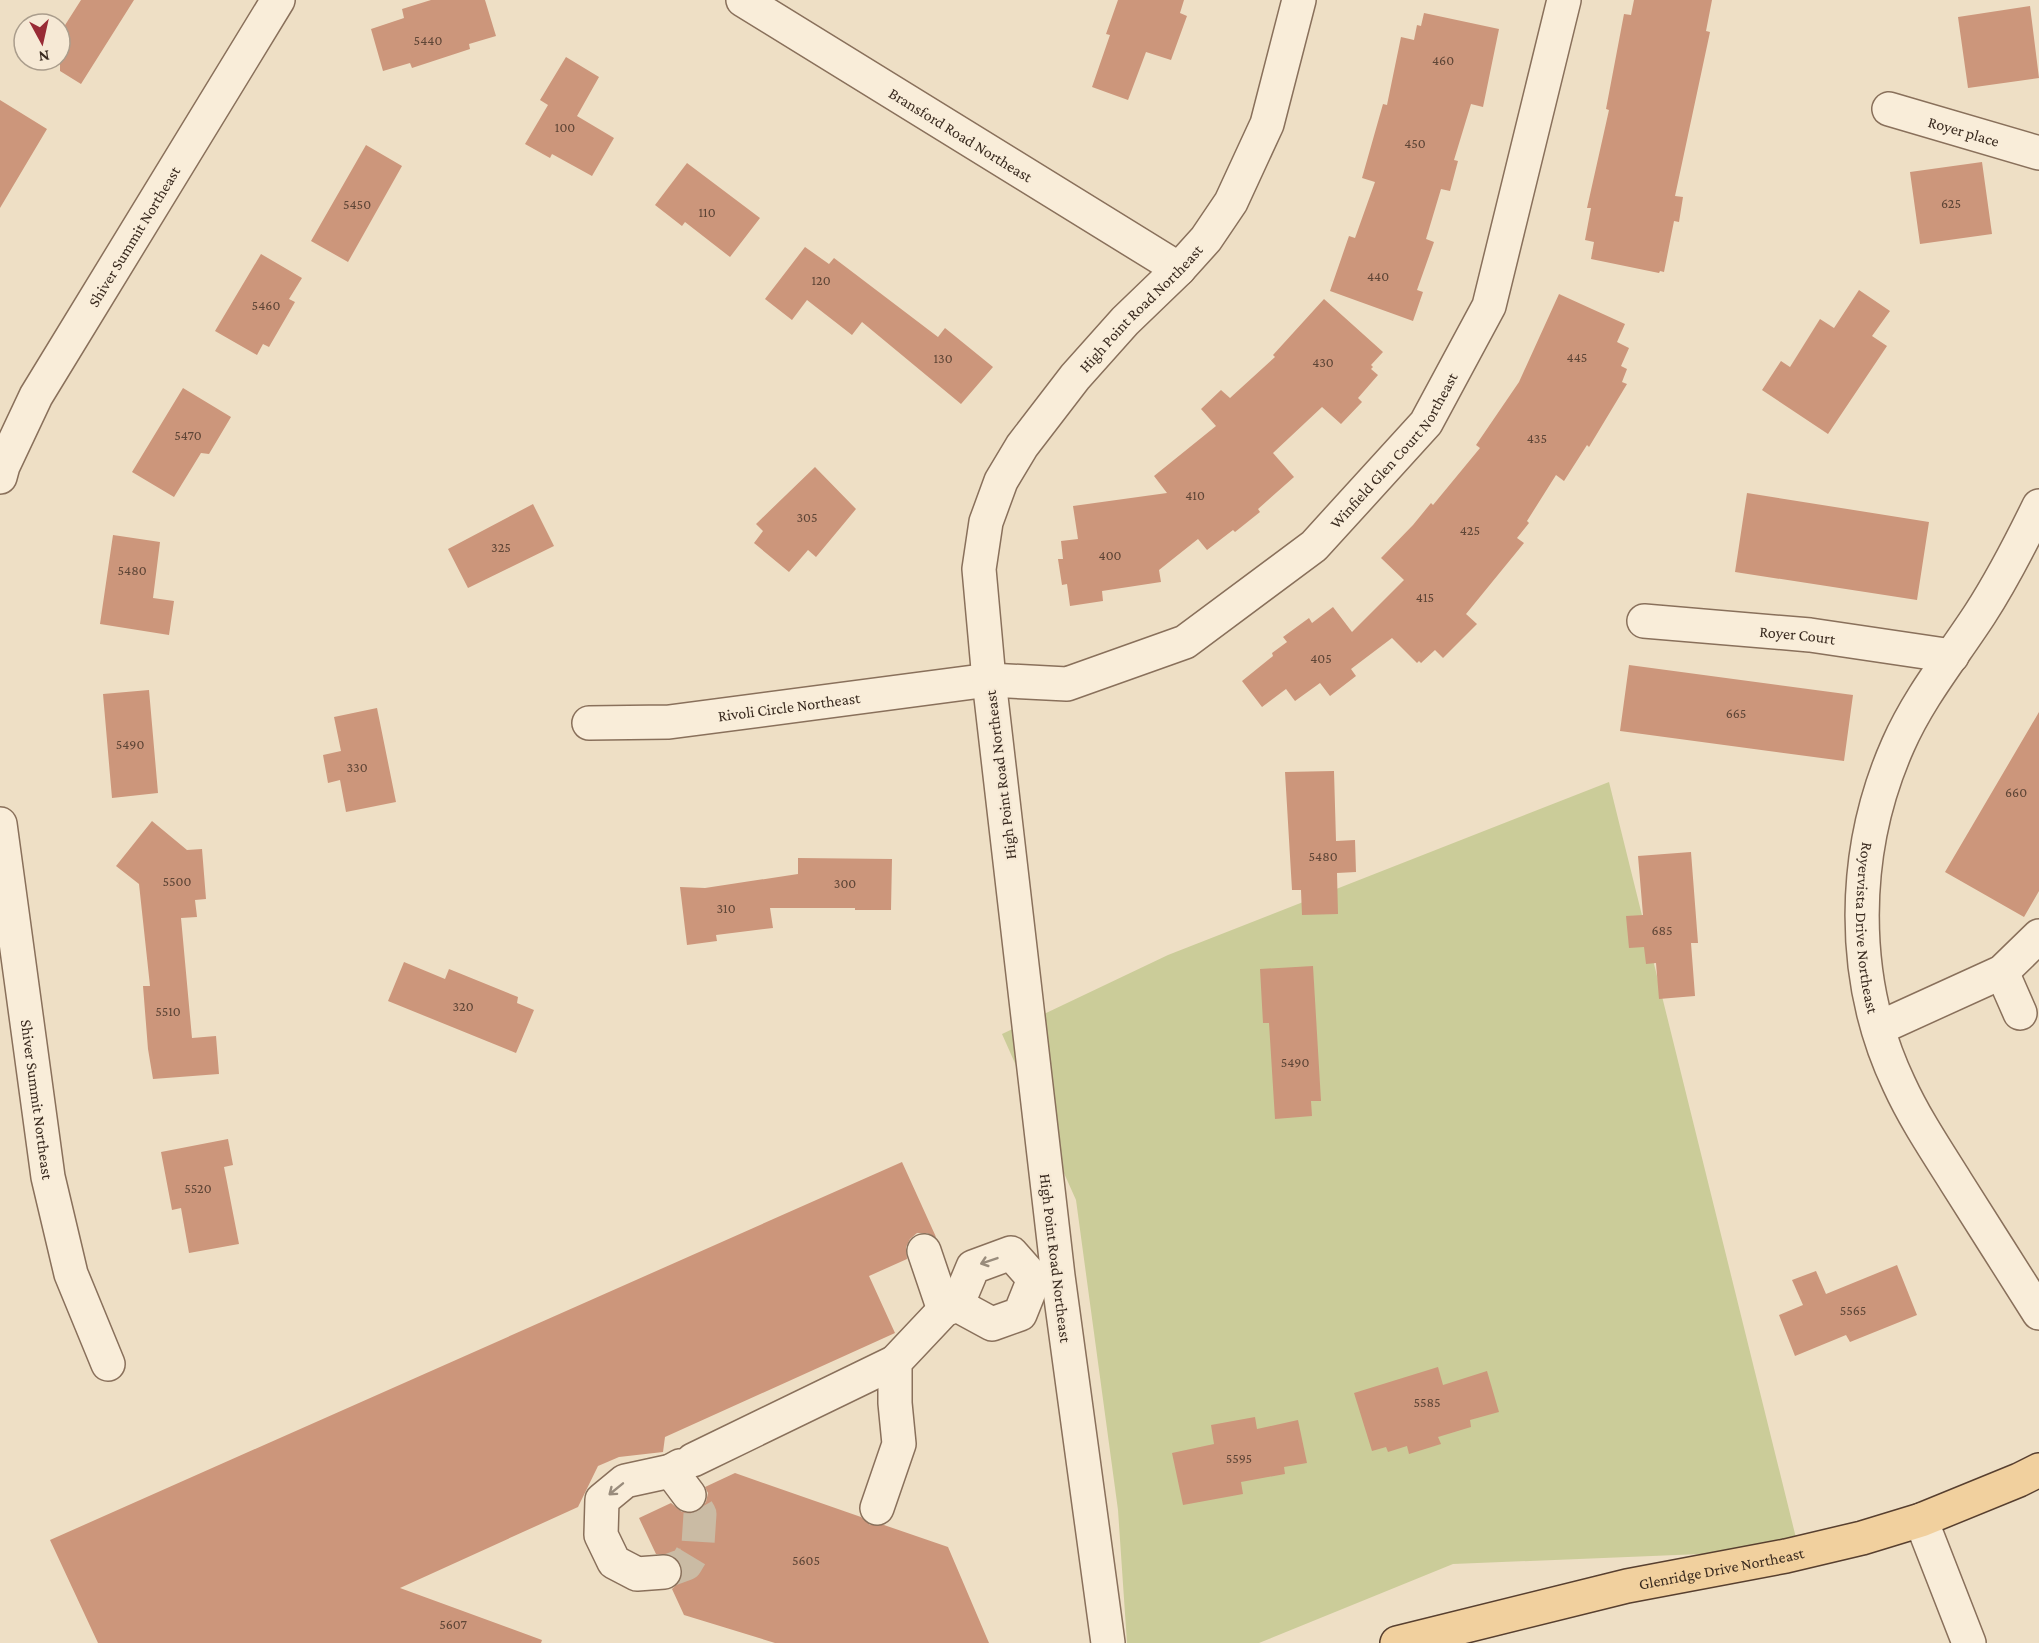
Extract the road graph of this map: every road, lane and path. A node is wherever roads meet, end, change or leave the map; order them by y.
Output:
1 (278, 0) edge
2 (743, 0) edge
3 (1299, 0) edge
4 (1564, 0) edge
5 (1889, 109) dead end
6 (2039, 153) edge
7 (1179, 269) junction
8 (0, 477) edge
9 (2039, 506) edge
10 (1644, 621) dead end
11 (1952, 656) junction
12 (988, 680) junction
13 (589, 723) dead end
14 (0, 824) edge
15 (2039, 936) edge
16 (2002, 972) junction
17 (2020, 1013) dead end
18 (1879, 1028) junction
19 (924, 1251) dead end
20 (1046, 1278) junction
21 (950, 1308) junction
22 (2039, 1313) edge
23 (895, 1362) junction
24 (108, 1364) dead end
25 (2039, 1470) edge
26 (877, 1508) dead end
27 (1921, 1520) junction
28 (664, 1572) tunnel mouth
29 (1108, 1643) edge
30 (1397, 1643) edge
31 (1969, 1643) edge

1 - 8 street, Shiver Summit Northeast
2 - 7 street, Bransford Road Northeast
3 - 7 street, High Point Road Northeast
4 - 12 street, Winfield Glen Court Northeast
5 - 6 street, Royer place
7 - 12 street, High Point Road Northeast
9 - 11 street, Royervista Drive Northeast
10 - 11 street, Royer Court
11 - 18 street, Royervista Drive Northeast
12 - 13 street, Rivoli Circle Northeast
12 - 20 street, High Point Road Northeast
14 - 24 street, Shiver Summit Northeast
15 - 16 street
16 - 17 street
16 - 18 street
18 - 22 street, Royervista Drive Northeast
19 - 21 street
20 - 21 street
20 -> 21 street
20 - 29 street, High Point Road Northeast
21 - 23 street
23 - 26 street
23 -> 28 street
25 - 27 main road, Glenridge Drive Northeast
27 - 30 main road, Glenridge Drive Northeast
27 - 31 street

